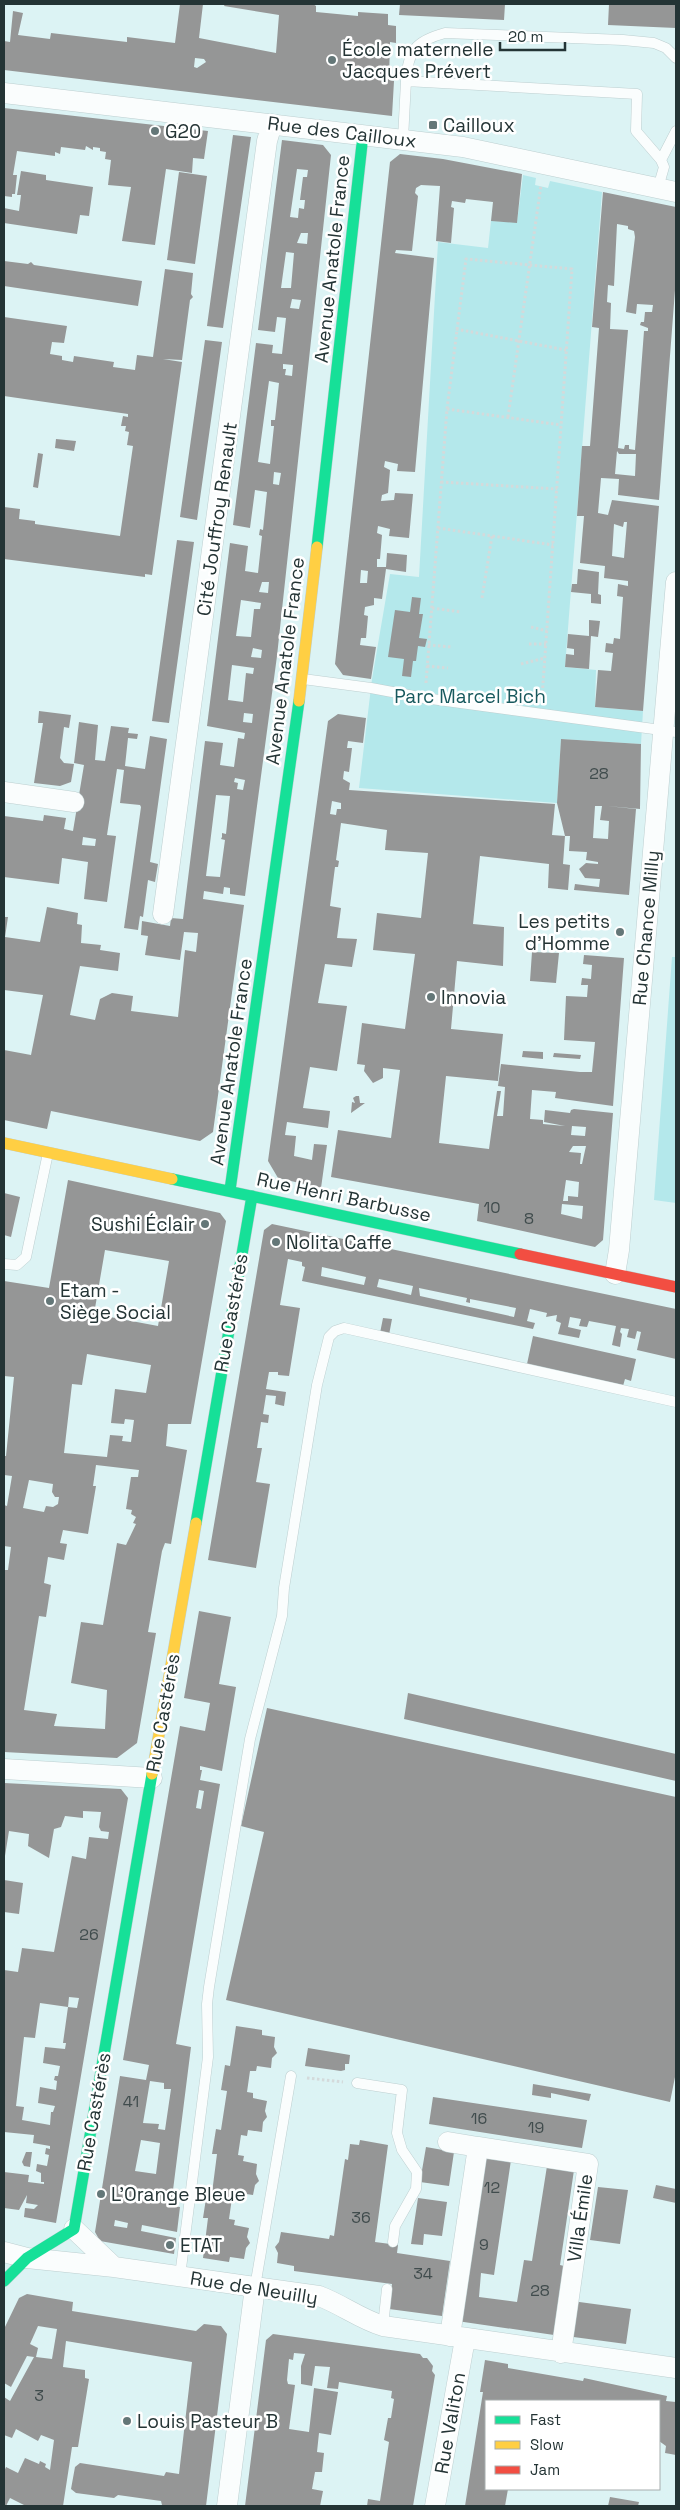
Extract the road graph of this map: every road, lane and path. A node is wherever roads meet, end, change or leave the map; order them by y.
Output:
1 (676, 58) edge
2 (406, 81) junction
3 (4, 93) edge
4 (272, 124) junction
5 (676, 130) edge
6 (363, 135) junction
7 (402, 139) junction
8 (661, 160) junction
9 (546, 165) junction
10 (667, 190) edge
11 (530, 265) junction
12 (456, 330) junction
13 (519, 341) junction
14 (566, 350) junction
15 (447, 409) junction
16 (508, 417) junction
17 (561, 424) junction
18 (441, 482) junction
19 (557, 489) junction
20 (438, 528) junction
21 (492, 536) junction
22 (553, 546) junction
23 (676, 582) edge
24 (482, 598) dead end
25 (431, 608) junction
26 (461, 612) dead end
27 (531, 628) dead end
28 (547, 631) junction
29 (529, 644) dead end
30 (546, 644) junction
31 (428, 645) junction
32 (452, 647) dead end
33 (545, 658) junction
34 (521, 664) dead end
35 (427, 666) junction
36 (448, 668) dead end
37 (302, 679) junction
38 (424, 698) junction
39 (541, 714) junction
40 (670, 731) edge
41 (4, 792) edge
42 (74, 802) dead end
43 (163, 914) dead end
44 (4, 1143) edge
45 (48, 1152) junction
46 (230, 1190) junction
47 (252, 1196) junction
48 (4, 1264) edge
49 (615, 1274) junction
50 (676, 1287) edge
51 (676, 1402) edge
52 (4, 1769) edge
53 (152, 1778) junction
54 (291, 2076) joint
55 (357, 2084) joint
56 (448, 2142) dead end
57 (478, 2147) junction
58 (74, 2230) junction
59 (393, 2242) dead end
60 (4, 2252) edge
61 (27, 2258) junction
62 (114, 2267) junction
63 (180, 2276) junction
64 (4, 2281) edge
65 (255, 2287) junction
66 (388, 2288) dead end
67 (383, 2326) junction
68 (458, 2338) junction
69 (561, 2353) junction
70 (676, 2368) edge
71 (227, 2506) edge
72 (435, 2506) edge

1 - 2 lane
2 - 7 lane
2 - 8 lane
3 - 4 street, Rue des Cailloux
4 - 6 street, Rue des Cailloux
4 - 43 street, Cité Jouffroy Renault
5 - 8 lane
6 - 7 street, Rue des Cailloux
6 - 37 street, Avenue Anatole France
7 - 9 street, Rue des Cailloux
8 - 10 lane
9 - 10 street, Rue des Cailloux
9 - 11 path
11 - 12 path
11 - 13 path
11 - 14 path
12 - 13 path
12 - 15 path
13 - 14 path
13 - 16 path
14 - 17 path
15 - 16 path
15 - 18 path
16 - 17 path
17 - 19 path
18 - 19 path
18 - 20 path
19 - 22 path
20 - 21 path
20 - 25 path
21 - 22 path
21 - 24 path
22 - 28 path
23 - 40 street, Rue Chance Milly
25 - 26 path
25 - 31 path
27 - 28 path
28 - 30 path
29 - 30 path
30 - 33 path
31 - 32 path
31 - 35 path
33 - 34 path
33 - 39 path
35 - 36 path
35 - 38 path
37 - 38 lane
37 - 46 street, Avenue Anatole France
38 - 39 lane
39 - 40 lane
40 - 49 street, Rue Chance Milly
41 - 42 street
44 - 45 street, Rue Henri Barbusse
45 - 46 street, Rue Henri Barbusse
45 - 48 lane
46 - 47 street, Rue Henri Barbusse
47 - 49 street, Rue Henri Barbusse
47 - 53 street, Rue Castérès
49 - 50 street, Rue Henri Barbusse
51 - 63 lane
52 - 53 street
53 - 58 street, Rue Castérès
54 - 55 path
54 - 65 lane
55 - 59 lane
56 - 57 street, Villa Émile
57 - 68 street
57 - 69 street, Villa Émile
58 - 61 street
58 - 62 street
60 - 61 street, Rue de Neuilly
61 - 62 street, Rue de Neuilly
61 - 64 street
62 - 63 street, Rue de Neuilly
63 - 65 street, Rue de Neuilly
65 - 67 street, Rue de Neuilly
65 - 71 street
66 - 67 lane
67 - 68 street, Rue de Neuilly
68 - 69 street, Rue de Neuilly
68 - 72 street, Rue Valiton
69 - 70 street, Rue de Neuilly

